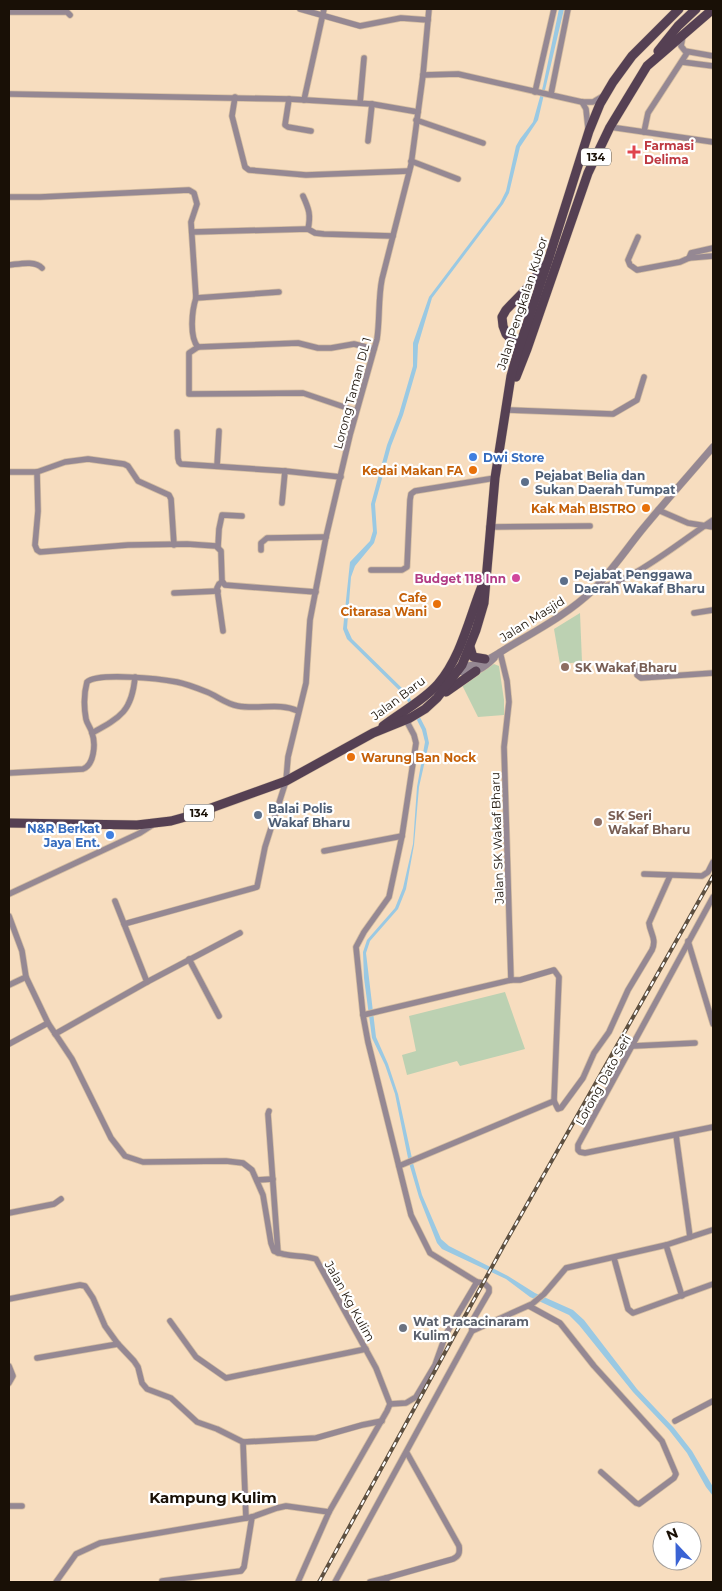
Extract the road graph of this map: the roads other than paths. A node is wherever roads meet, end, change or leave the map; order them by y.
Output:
1 (300, 9) edge
2 (429, 9) edge
3 (554, 9) edge
4 (568, 9) edge
5 (679, 9) edge
6 (687, 9) edge
7 (696, 9) edge
8 (713, 9) edge
9 (323, 11) edge
10 (9, 12) edge
11 (70, 14) dead end
12 (428, 20) junction
13 (684, 34) junction
14 (687, 53) junction
15 (632, 56) junction
16 (713, 56) edge
17 (364, 58) dead end
18 (682, 62) junction
19 (647, 66) junction
20 (713, 66) edge
21 (423, 75) junction
22 (537, 92) junction
23 (607, 93) junction
24 (9, 94) edge
25 (549, 94) junction
26 (234, 97) junction
27 (289, 99) junction
28 (304, 100) junction
29 (582, 102) junction
30 (360, 103) junction
31 (372, 104) junction
32 (418, 112) junction
33 (416, 120) junction
34 (610, 128) junction
35 (311, 131) dead end
36 (589, 132) junction
37 (644, 132) junction
38 (368, 141) dead end
39 (713, 142) edge
40 (483, 143) dead end
41 (411, 161) junction
42 (410, 171) junction
43 (458, 179) dead end
44 (303, 196) dead end
45 (9, 197) edge
46 (308, 229) junction
47 (192, 232) junction
48 (393, 236) junction
49 (638, 237) dead end
50 (713, 248) edge
51 (713, 256) edge
52 (549, 258) junction
53 (689, 258) junction
54 (9, 264) edge
55 (42, 268) dead end
56 (279, 292) dead end
57 (196, 298) junction
58 (531, 338) junction
59 (521, 342) junction
60 (198, 347) junction
61 (374, 349) junction
62 (644, 377) dead end
63 (508, 396) junction
64 (505, 410) junction
65 (356, 411) junction
66 (219, 431) dead end
67 (177, 432) dead end
68 (713, 448) edge
69 (217, 466) junction
70 (285, 471) junction
71 (9, 472) edge
72 (37, 472) junction
73 (341, 477) junction
74 (495, 478) junction
75 (282, 503) dead end
76 (658, 510) junction
77 (242, 516) dead end
78 (713, 520) edge
79 (590, 526) dead end
80 (489, 527) junction
81 (704, 527) junction
82 (713, 527) edge
83 (326, 537) junction
84 (174, 545) junction
85 (218, 547) junction
86 (261, 550) dead end
87 (371, 570) dead end
88 (485, 579) junction
89 (222, 582) junction
90 (594, 589) junction
91 (218, 591) junction
92 (316, 592) junction
93 (174, 593) dead end
94 (713, 610) edge
95 (694, 613) dead end
96 (223, 631) dead end
97 (459, 647) junction
98 (470, 647) junction
99 (500, 652) junction
100 (485, 660) junction
101 (638, 664) dead end
102 (459, 667) junction
103 (476, 671) junction
104 (713, 674) edge
105 (444, 676) junction
106 (136, 677) junction
107 (437, 698) junction
108 (298, 710) junction
109 (406, 720) junction
110 (92, 733) junction
111 (373, 733) junction
112 (9, 773) edge
113 (286, 781) junction
114 (9, 823) edge
115 (154, 824) junction
116 (402, 836) junction
117 (324, 852) dead end
118 (713, 862) edge
119 (644, 874) dead end
120 (670, 876) junction
121 (9, 894) edge
122 (713, 897) edge
123 (114, 902) dead end
124 (9, 916) edge
125 (124, 924) junction
126 (240, 933) dead end
127 (688, 941) junction
128 (189, 959) junction
129 (26, 977) junction
130 (511, 980) junction
131 (147, 982) junction
132 (9, 985) edge
133 (365, 1015) junction
134 (219, 1016) dead end
135 (48, 1023) junction
136 (713, 1024) edge
137 (55, 1034) junction
138 (695, 1043) dead end
139 (9, 1044) edge
140 (633, 1046) junction
141 (554, 1101) junction
142 (269, 1111) dead end
143 (713, 1127) edge
144 (676, 1135) junction
145 (399, 1166) junction
146 (272, 1178) junction
147 (257, 1180) junction
148 (61, 1199) dead end
149 (9, 1213) edge
150 (713, 1231) edge
151 (690, 1237) junction
152 (666, 1245) junction
153 (278, 1253) junction
154 (614, 1258) junction
155 (477, 1282) junction
156 (713, 1284) edge
157 (682, 1296) junction
158 (9, 1299) edge
159 (530, 1305) junction
160 (170, 1321) dead end
161 (472, 1331) junction
162 (118, 1344) junction
163 (366, 1349) junction
164 (37, 1358) dead end
165 (9, 1366) edge
166 (9, 1383) edge
167 (713, 1401) edge
168 (390, 1404) junction
169 (382, 1421) junction
170 (674, 1421) dead end
171 (244, 1442) junction
172 (406, 1453) junction
173 (601, 1472) dead end
174 (9, 1506) edge
175 (22, 1506) dead end
176 (330, 1512) junction
177 (249, 1518) junction
178 (386, 1580) edge
179 (162, 1581) dead end
180 (56, 1582) edge
181 (298, 1582) edge
182 (335, 1582) edge
183 (370, 1582) edge

1 - 9 street
2 - 12 street, Lorong Taman DL 1
3 - 22 street
4 - 25 street
5 - 15 main road, Jalan Pengkalan Kubor / 134
6 - 15 main road, Jalan Pengkalan Kubor / 134
7 - 19 main road, Jalan Pengkalan Kubor / 134
8 - 13 main road, Jalan Pengkalan Kubor / 134
9 - 12 street
9 - 28 street
10 - 11 street
12 - 21 street, Lorong Taman DL 1
13 - 14 street
13 - 19 main road, Jalan Pengkalan Kubor / 134
14 - 16 street
14 - 18 street
15 - 23 main road, Jalan Pengkalan Kubor / 134
17 - 30 street
18 - 20 street
18 - 37 street
19 - 34 main road, Jalan Pengkalan Kubor / 134
21 - 22 street
21 - 32 street, Lorong Taman DL 1
22 - 25 street
23 - 29 street
23 - 36 main road, Jalan Pengkalan Kubor / 134
24 - 26 street
25 - 29 street
26 - 27 street
26 - 42 street
27 - 28 street
27 - 35 street
28 - 30 street
29 - 36 street
30 - 31 street
31 - 32 street
31 - 38 street
32 - 33 street, Lorong Taman DL 1
33 - 40 street
33 - 41 street, Lorong Taman DL 1
34 - 37 street
34 - 58 main road, Jalan Pengkalan Kubor / 134
36 - 52 main road, Jalan Pengkalan Kubor / 134
37 - 39 street
41 - 42 street, Lorong Taman DL 1
41 - 43 street
42 - 48 street, Lorong Taman DL 1
44 - 46 street
45 - 47 street
46 - 47 street
46 - 48 street
47 - 57 street
48 - 61 street, Lorong Taman DL 1
49 - 53 street
50 - 53 street
51 - 53 street
52 - 59 main road, Jalan Pengkalan Kubor / 134
52 - 59 main road
54 - 55 street
56 - 57 street
57 - 60 street
58 - 59 main road
58 - 63 main road, Jalan Pengkalan Kubor / 134
59 - 63 main road, Jalan Pengkalan Kubor / 134
60 - 61 street
60 - 65 street
61 - 65 street, Lorong Taman DL 1
62 - 64 street
63 - 64 main road, Jalan Baru
64 - 74 main road, Jalan Baru
65 - 73 street, Lorong Taman DL 1
66 - 69 street
67 - 69 street
68 - 76 street, Jalan Masjid
69 - 70 street
70 - 73 street
70 - 75 street
71 - 72 street
72 - 84 street
72 - 84 street
73 - 83 street, Lorong Taman DL 1
74 - 80 main road, Jalan Baru
74 - 87 street
76 - 81 street
76 - 90 street, Jalan Masjid
77 - 85 street
78 - 81 street
79 - 80 street
80 - 88 main road, Jalan Baru
81 - 82 street
81 - 90 street
83 - 86 street
83 - 92 street, Lorong Taman DL 1
84 - 85 street
85 - 89 street
88 - 97 main road, Jalan Baru
88 - 98 main road, Jalan Baru
89 - 91 street
89 - 92 street
90 - 99 street, Jalan Masjid
91 - 93 street
91 - 96 street
92 - 108 street, Lorong Taman DL 1
94 - 95 street
97 - 102 main road
97 - 105 main road, Jalan Baru
98 - 100 main road
98 - 102 main road, Jalan Baru
99 - 100 street, Jalan Masjid
99 - 103 street, Jalan Masjid
99 - 130 street, Jalan SK Wakaf Bharu
100 - 102 street, Jalan Masjid
101 - 104 street
102 - 103 street
102 - 105 main road
102 - 107 main road, Jalan Baru
103 - 107 main road
105 - 111 main road, Jalan Baru
106 - 108 street
106 - 110 street
106 - 110 street
107 - 109 main road, Jalan Baru
108 - 113 street, Lorong Taman DL 1
109 - 111 main road, Jalan Baru
109 - 116 street
110 - 112 street
111 - 113 main road, 134
113 - 115 main road, 134
113 - 125 street, Lorong Taman DL 1
114 - 115 main road, 134
115 - 121 street
116 - 117 street
116 - 133 street
118 - 120 street
119 - 120 street
120 - 141 street
122 - 127 street, Lorong Dato Seri
123 - 125 street
124 - 129 street
125 - 131 street
126 - 128 street
127 - 136 street
127 - 140 street, Lorong Dato Seri
128 - 131 street
128 - 134 street
129 - 132 street
129 - 135 street
130 - 133 street
130 - 141 street
131 - 137 street
133 - 145 street
135 - 137 street
135 - 139 street
137 - 147 street
138 - 140 street
140 - 144 street, Lorong Dato Seri
141 - 145 street
142 - 146 street
143 - 144 street, Lorong Dato Seri
144 - 151 street
145 - 155 street
146 - 147 street
146 - 153 street
147 - 153 street
148 - 149 street
150 - 151 street
151 - 152 street
152 - 154 street
152 - 157 street
153 - 163 street, Jalan Kg Kulim
154 - 157 street
154 - 159 street
155 - 161 street
155 - 168 street
156 - 157 street
158 - 162 street
159 - 161 street
159 - 173 street
160 - 163 street
161 - 172 street
162 - 164 street
162 - 171 street
163 - 168 street, Jalan Kg Kulim
165 - 166 street
167 - 170 street
168 - 169 street
169 - 171 street
169 - 176 street
171 - 177 street
172 - 178 street
172 - 182 street
174 - 175 street
176 - 177 street
176 - 181 street
177 - 179 street
177 - 180 street
178 - 183 street

